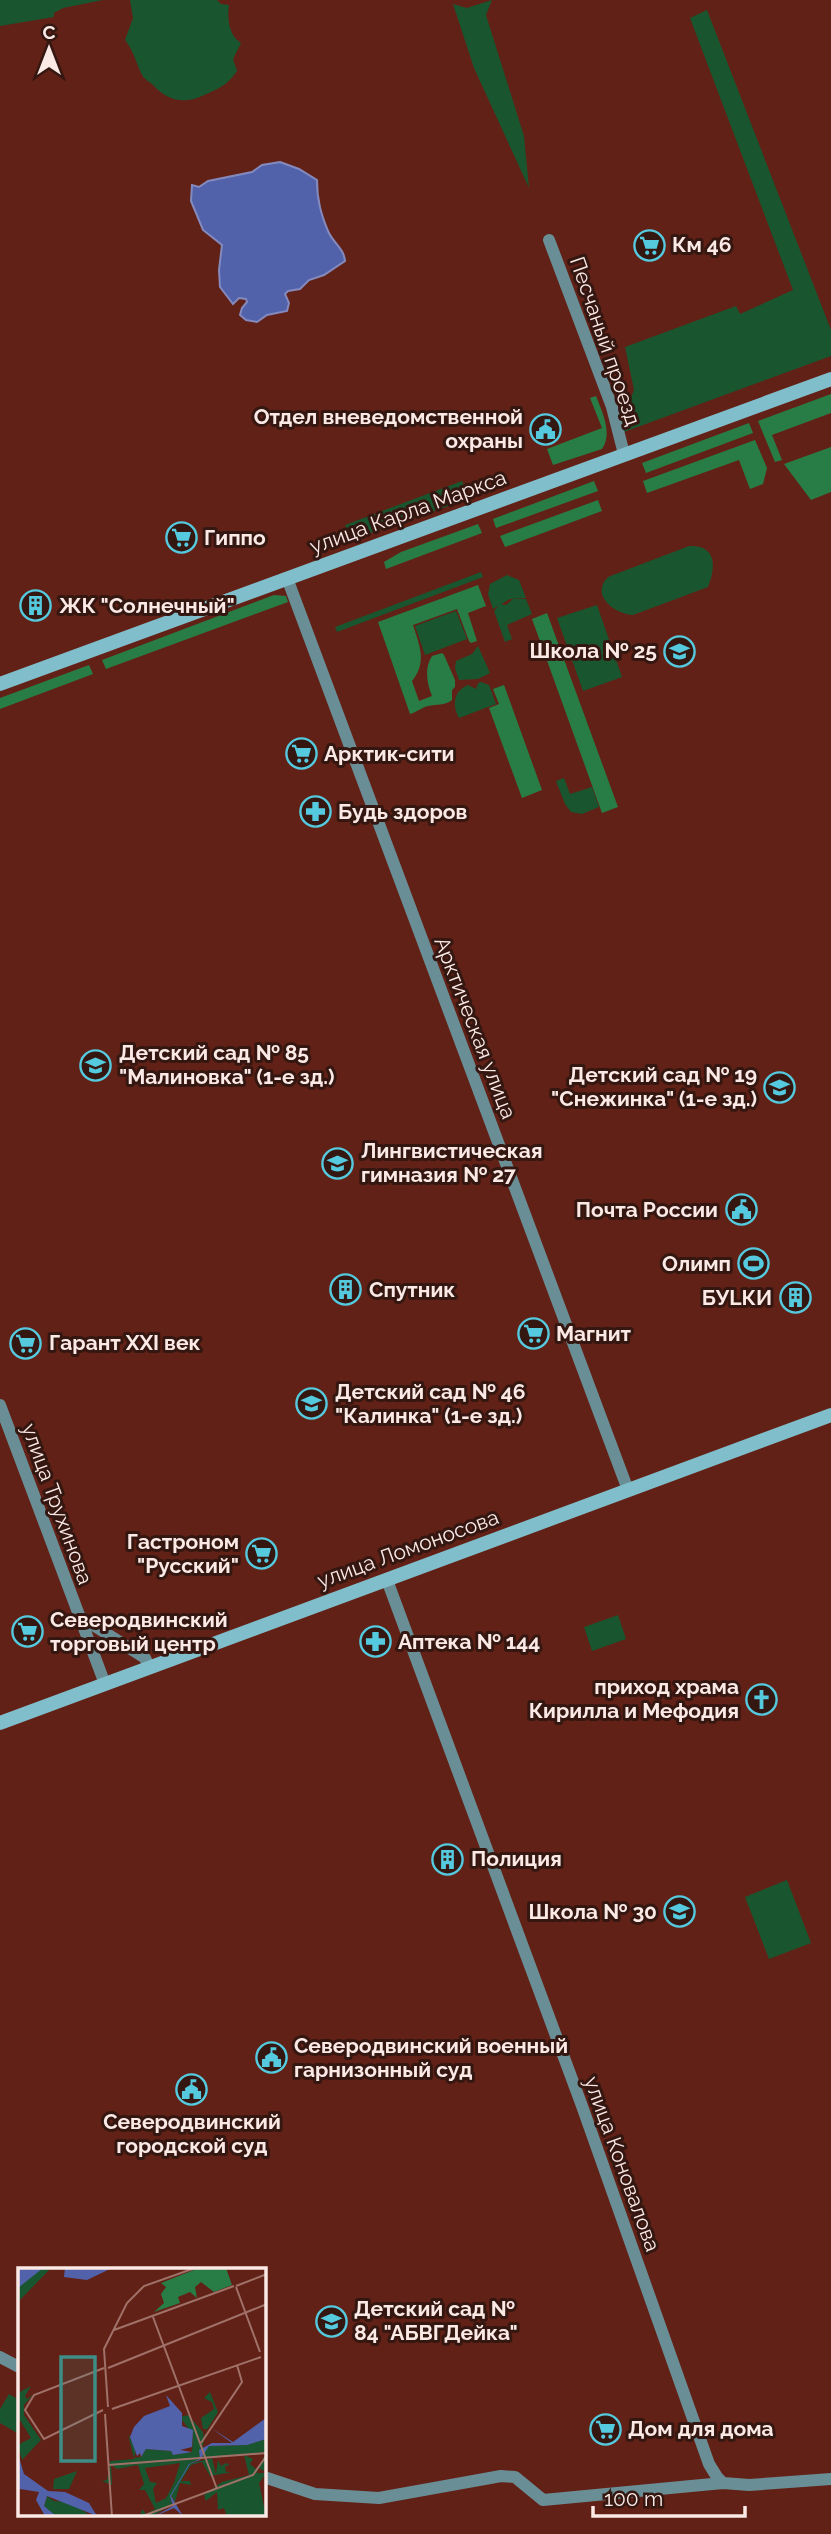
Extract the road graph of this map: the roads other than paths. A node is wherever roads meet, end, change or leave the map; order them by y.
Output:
1 (549, 240) dead end
2 (831, 379) edge
3 (624, 454) junction
4 (287, 578) junction
5 (0, 684) edge
6 (0, 1405) edge
7 (831, 1415) edge
8 (628, 1490) junction
9 (387, 1580) junction
10 (79, 1616) junction
11 (149, 1667) junction
12 (105, 1684) junction
13 (0, 1723) edge
14 (0, 2357) edge
15 (18, 2366) edge
16 (266, 2478) edge
17 (831, 2479) edge
18 (723, 2483) junction

1 - 3 street, Песчаный проезд
2 - 3 street, улица Карла Маркса
3 - 4 street, улица Карла Маркса
4 - 5 street, улица Карла Маркса
4 - 8 street, Арктическая улица
6 - 10 street, улица Трухинова
7 - 8 street, улица Ломоносова
8 - 9 street, улица Ломоносова
9 - 11 street, улица Ломоносова
9 - 18 street, улица Коновалова
10 - 11 street, улица Трухинова
10 - 12 street, улица Трухинова
11 - 12 street, улица Ломоносова
12 - 13 street, улица Ломоносова
14 - 15 street
16 - 18 street
17 - 18 street

